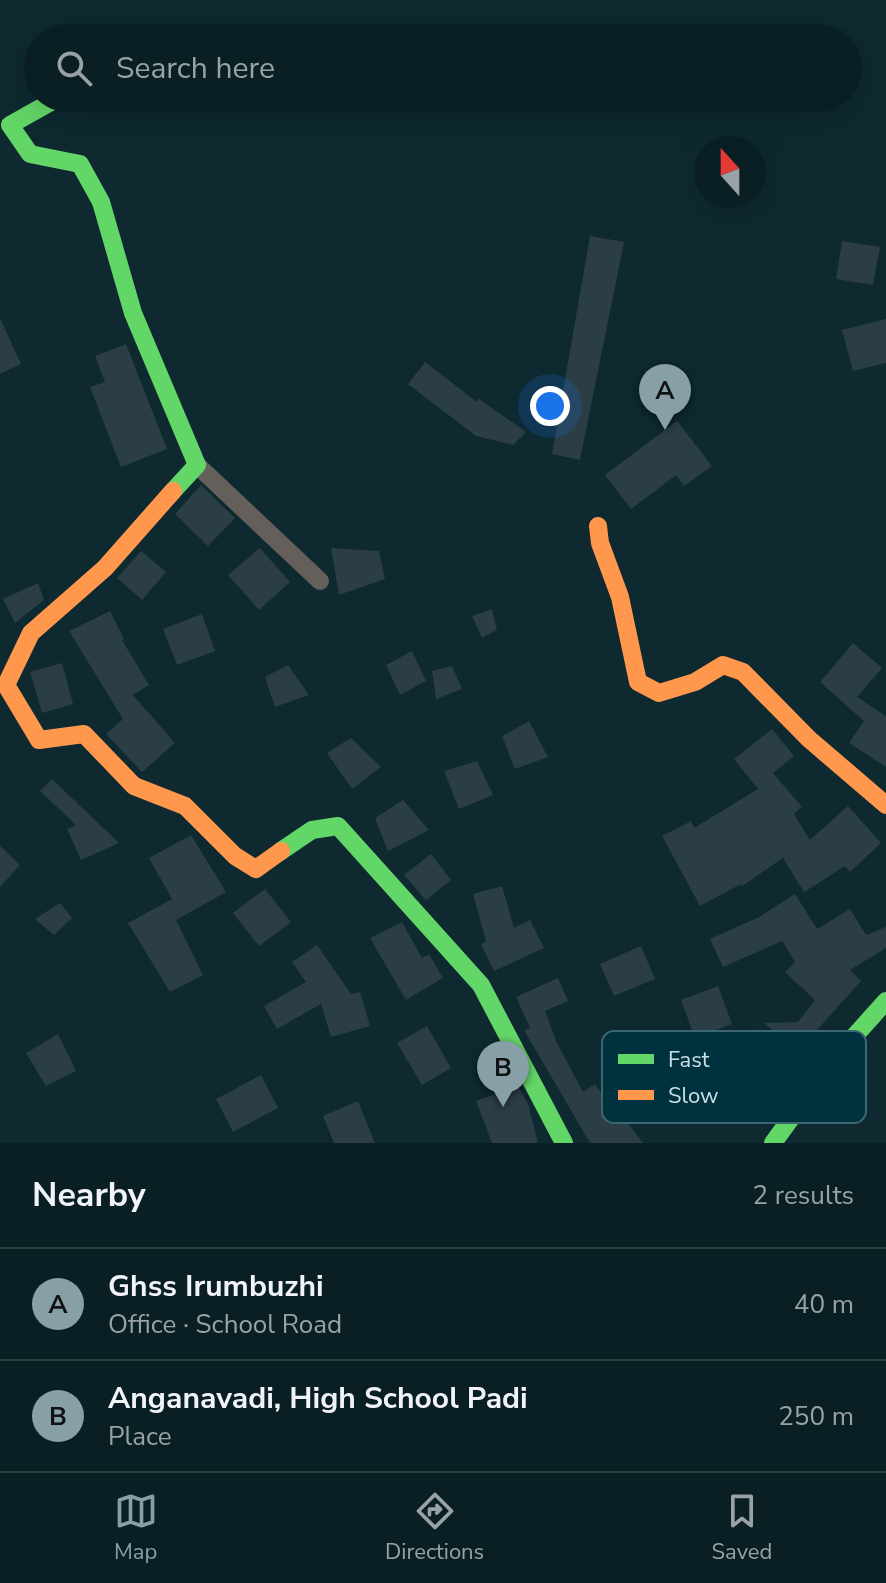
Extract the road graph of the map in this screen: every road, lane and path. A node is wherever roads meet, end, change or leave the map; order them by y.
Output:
1 (33, 112) edge
2 (197, 465) junction
3 (598, 526) dead end
4 (320, 581) dead end
5 (886, 805) edge
6 (886, 1001) edge
7 (859, 1031) edge
8 (788, 1123) edge
9 (564, 1143) edge
10 (773, 1143) edge

1 - 2 street
2 - 4 street
2 - 9 street
3 - 5 street
6 - 7 street
8 - 10 street

